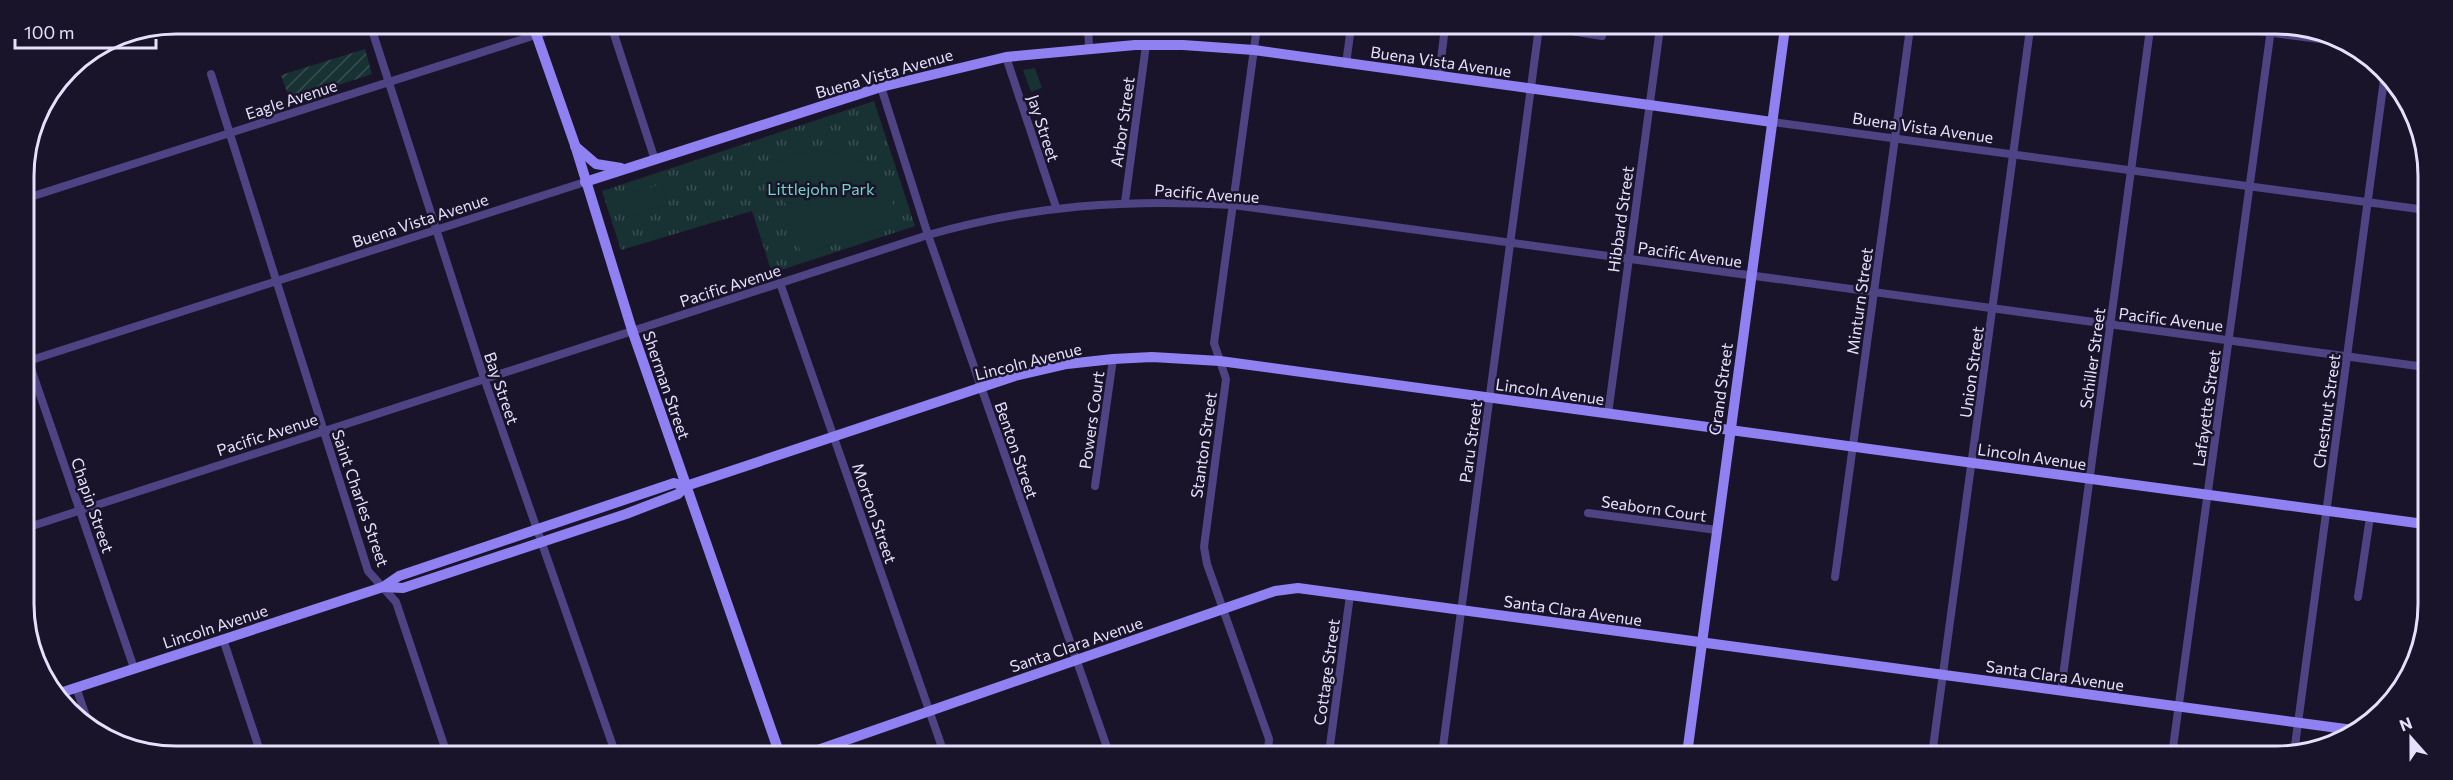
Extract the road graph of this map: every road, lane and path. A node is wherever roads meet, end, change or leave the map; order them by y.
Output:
1 (373, 34) edge
2 (524, 34) edge
3 (536, 34) edge
4 (613, 34) edge
5 (1088, 34) edge
6 (1256, 34) edge
7 (1350, 34) edge
8 (1444, 34) edge
9 (1538, 34) edge
10 (1590, 34) edge
11 (1659, 34) edge
12 (1784, 34) edge
13 (1909, 34) edge
14 (2029, 34) edge
15 (2149, 34) edge
16 (2271, 34) edge
17 (1602, 36) dead end
18 (1146, 45) junction
19 (1089, 47) junction
20 (1254, 50) junction
21 (1006, 57) junction
22 (1346, 63) junction
23 (211, 74) dead end
24 (1439, 75) junction
25 (388, 82) junction
26 (2383, 84) edge
27 (881, 87) junction
28 (1531, 88) junction
29 (1649, 105) junction
30 (1772, 122) junction
31 (227, 134) junction
32 (1895, 139) junction
33 (575, 145) junction
34 (2013, 155) junction
35 (655, 160) junction
36 (627, 168) junction
37 (2131, 171) junction
38 (585, 182) junction
39 (2249, 187) junction
40 (35, 195) edge
41 (1125, 202) junction
42 (2368, 203) junction
43 (1233, 206) junction
44 (1056, 207) junction
45 (2418, 209) edge
46 (436, 230) junction
47 (928, 235) junction
48 (1511, 243) junction
49 (1628, 259) junction
50 (1751, 276) junction
51 (275, 282) junction
52 (780, 283) junction
53 (1874, 292) junction
54 (1993, 308) junction
55 (2110, 325) junction
56 (632, 330) junction
57 (2229, 340) junction
58 (2347, 357) junction
59 (1113, 359) junction
60 (35, 360) edge
61 (1220, 361) junction
62 (2418, 366) edge
63 (484, 378) junction
64 (35, 383) edge
65 (981, 387) junction
66 (1490, 398) junction
67 (1608, 414) junction
68 (322, 430) junction
69 (1730, 430) junction
70 (833, 435) junction
71 (1853, 447) junction
72 (1971, 463) junction
73 (2090, 479) junction
74 (686, 486) junction
75 (1095, 486) dead end
76 (2208, 495) junction
77 (80, 509) junction
78 (2326, 511) junction
79 (1588, 513) dead end
80 (2370, 517) junction
81 (2418, 523) edge
82 (34, 525) edge
83 (537, 528) junction
84 (1717, 530) junction
85 (542, 542) junction
86 (1835, 577) dead end
87 (383, 587) junction
88 (1350, 595) junction
89 (2358, 597) dead end
90 (1223, 609) junction
91 (1462, 610) junction
92 (223, 639) junction
93 (1702, 642) junction
94 (1076, 660) junction
95 (134, 668) junction
96 (1942, 675) junction
97 (76, 687) junction
98 (65, 691) edge
99 (2061, 691) junction
100 (2179, 707) junction
101 (84, 711) edge
102 (930, 711) junction
103 (2298, 723) junction
104 (2342, 729) edge
105 (2295, 744) edge
106 (1269, 745) edge
107 (1330, 745) edge
108 (1443, 745) edge
109 (1688, 745) edge
110 (1933, 745) edge
111 (2173, 745) edge
112 (258, 746) edge
113 (444, 746) edge
114 (613, 746) edge
115 (777, 746) edge
116 (830, 746) edge
117 (942, 746) edge
118 (1106, 746) edge

1 - 25 street, Bay Street
2 - 25 street, Eagle Avenue
3 - 33 street, Sherman Street
4 - 35 street
5 - 19 street
6 - 20 street, Stanton Street
7 - 22 street
8 - 24 street
9 - 28 street, Paru Street
10 - 17 street
11 - 29 street, Hibbard Street
12 - 30 street, Grand Street
13 - 32 street, Minturn Street
14 - 34 street, Union Street
15 - 37 street, Schiller Street
16 - 39 street, Lafayette Street
18 - 19 street, Buena Vista Avenue
18 - 20 street, Buena Vista Avenue
18 - 41 street, Arbor Street
19 - 21 street, Buena Vista Avenue
20 - 22 street, Buena Vista Avenue
20 - 43 street, Stanton Street
21 - 27 street, Buena Vista Avenue
21 - 44 street, Jay Street
22 - 24 street, Buena Vista Avenue
23 - 31 street, Saint Charles Street
24 - 28 street, Buena Vista Avenue
25 - 31 street, Eagle Avenue
25 - 46 street, Bay Street
26 - 42 street, Chestnut Street
27 - 35 street, Buena Vista Avenue
27 - 47 street, Benton Street
28 - 29 street, Buena Vista Avenue
28 - 48 street, Paru Street
29 - 30 street, Buena Vista Avenue
29 - 49 street, Hibbard Street
30 - 32 street, Buena Vista Avenue
30 - 50 street, Grand Street
31 - 40 street, Eagle Avenue
31 - 51 street, Saint Charles Street
32 - 34 street, Buena Vista Avenue
32 - 53 street, Minturn Street
33 - 36 street
33 - 38 street, Sherman Street
34 - 37 street, Buena Vista Avenue
34 - 54 street, Union Street
35 - 36 street, Buena Vista Avenue
36 - 38 street, Buena Vista Avenue
37 - 39 street, Buena Vista Avenue
37 - 55 street, Schiller Street
38 - 46 street, Buena Vista Avenue
38 - 56 street, Sherman Street
39 - 42 street, Buena Vista Avenue
39 - 57 street, Lafayette Street
41 - 43 street, Pacific Avenue
41 - 44 street, Pacific Avenue
42 - 45 street, Buena Vista Avenue
42 - 58 street, Chestnut Street
43 - 48 street, Pacific Avenue
43 - 61 street, Stanton Street
44 - 47 street, Pacific Avenue
46 - 51 street, Buena Vista Avenue
46 - 63 street, Bay Street
47 - 52 street, Pacific Avenue
47 - 65 street, Benton Street
48 - 49 street, Pacific Avenue
48 - 66 street, Paru Street
49 - 50 street, Pacific Avenue
49 - 67 street, Hibbard Street
50 - 53 street, Pacific Avenue
50 - 69 street, Grand Street
51 - 60 street, Buena Vista Avenue
51 - 68 street, Saint Charles Street
52 - 56 street, Pacific Avenue
52 - 70 street, Morton Street
53 - 54 street, Pacific Avenue
53 - 71 street, Minturn Street
54 - 55 street, Pacific Avenue
54 - 72 street, Union Street
55 - 57 street, Pacific Avenue
55 - 73 street, Schiller Street
56 - 63 street, Pacific Avenue
56 - 74 street, Sherman Street
57 - 58 street, Pacific Avenue
57 - 76 street, Lafayette Street
58 - 62 street, Pacific Avenue
58 - 78 street, Chestnut Street
59 - 61 street, Lincoln Avenue
59 - 65 street, Lincoln Avenue
59 - 75 street, Powers Court
61 - 66 street, Lincoln Avenue
61 - 90 street, Stanton Street
63 - 68 street, Pacific Avenue
63 - 83 street, Bay Street
64 - 77 street, Chapin Street
65 - 70 street, Lincoln Avenue
65 - 94 street, Benton Street
66 - 67 street, Lincoln Avenue
66 - 91 street, Paru Street
67 - 69 street, Lincoln Avenue
68 - 77 street, Pacific Avenue
68 - 87 street, Saint Charles Street
69 - 71 street, Lincoln Avenue
69 - 84 street, Grand Street
70 - 74 street, Lincoln Avenue
70 - 102 street, Morton Street
71 - 72 street, Lincoln Avenue
71 - 86 street, Minturn Street
72 - 73 street, Lincoln Avenue
72 - 96 street, Union Street
73 - 76 street, Lincoln Avenue
73 - 99 street, Schiller Street
74 - 83 street, Lincoln Avenue
74 - 85 street, Lincoln Avenue
74 - 115 street, Sherman Street
76 - 78 street, Lincoln Avenue
76 - 100 street, Lafayette Street
77 - 82 street, Pacific Avenue
77 - 95 street, Chapin Street
78 - 80 street, Lincoln Avenue
78 - 103 street, Chestnut Street
79 - 84 street, Seaborn Court
80 - 81 street, Lincoln Avenue
80 - 89 street
83 - 85 street, Bay Street
83 - 87 street, Lincoln Avenue
84 - 93 street, Grand Street
85 - 87 street, Lincoln Avenue
85 - 114 street, Bay Street
87 - 92 street, Lincoln Avenue
87 - 113 street, Saint Charles Street
88 - 90 street, Santa Clara Avenue
88 - 91 street, Santa Clara Avenue
88 - 107 street, Cottage Street
90 - 94 street, Santa Clara Avenue
90 - 106 street, Stanton Street
91 - 93 street, Santa Clara Avenue
91 - 108 street, Paru Street
92 - 95 street, Lincoln Avenue
92 - 112 street
93 - 96 street, Santa Clara Avenue
93 - 109 street, Grand Street
94 - 102 street, Santa Clara Avenue
94 - 118 street, Benton Street
95 - 97 street, Lincoln Avenue
96 - 99 street, Santa Clara Avenue
96 - 110 street, Union Street
97 - 98 street, Lincoln Avenue
97 - 101 street
99 - 100 street, Santa Clara Avenue
100 - 103 street, Santa Clara Avenue
100 - 111 street, Lafayette Street
102 - 116 street, Santa Clara Avenue
102 - 117 street, Morton Street
103 - 104 street, Santa Clara Avenue
103 - 105 street, Chestnut Street

